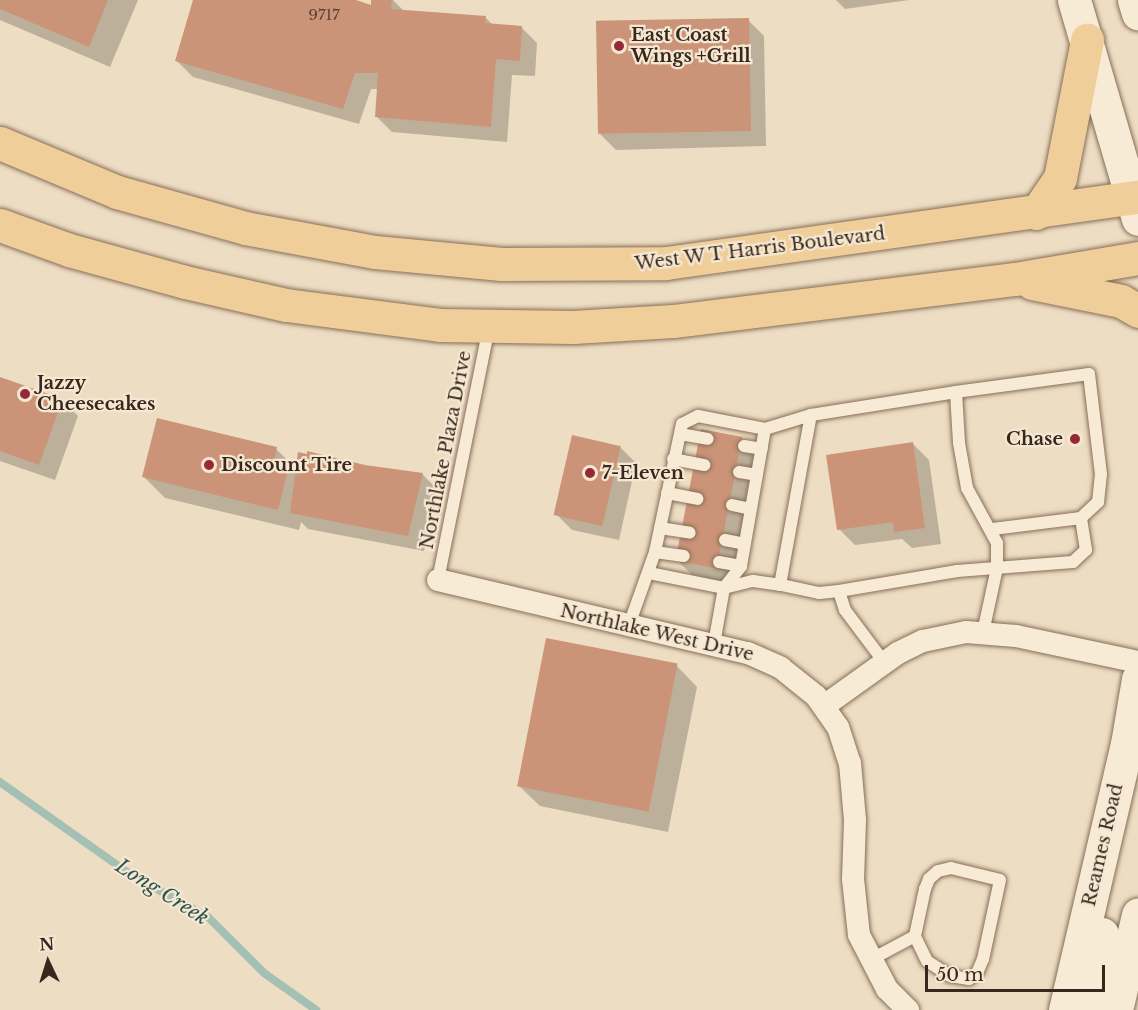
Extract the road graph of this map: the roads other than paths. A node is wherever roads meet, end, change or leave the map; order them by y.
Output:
1 (1074, 0) edge
2 (1134, 0) edge
3 (1138, 13) edge
4 (1087, 40) junction
5 (0, 143) edge
6 (1136, 204) edge
7 (1036, 213) junction
8 (0, 225) edge
9 (1138, 258) edge
10 (1015, 279) junction
11 (1138, 310) edge
12 (489, 327) junction
13 (956, 392) junction
14 (811, 415) junction
15 (765, 429) junction
16 (680, 434) junction
17 (708, 439) dead end
18 (744, 446) dead end
19 (762, 449) junction
20 (673, 459) junction
21 (704, 465) dead end
22 (739, 472) dead end
23 (757, 475) junction
24 (668, 493) junction
25 (697, 499) dead end
26 (732, 505) dead end
27 (751, 509) junction
28 (1081, 518) junction
29 (660, 528) junction
30 (993, 529) junction
31 (690, 533) dead end
32 (726, 540) dead end
33 (745, 544) junction
34 (655, 552) junction
35 (684, 556) dead end
36 (719, 562) dead end
37 (741, 566) junction
38 (997, 568) junction
39 (649, 573) junction
40 (438, 580) joint
41 (780, 585) junction
42 (724, 588) junction
43 (839, 591) junction
44 (629, 625) junction
45 (983, 632) junction
46 (714, 644) junction
47 (884, 662) junction
48 (1138, 662) edge
49 (1138, 679) edge
50 (824, 706) junction
51 (1107, 827) junction
52 (1138, 915) edge
53 (915, 936) junction
54 (870, 960) junction
55 (908, 1010) edge
56 (1065, 1010) edge
57 (1093, 1010) edge
58 (1116, 1010) edge

1 - 4 main road
2 - 3 main road
4 - 6 main road
4 - 7 main road
5 - 7 main road, West W T Harris Boulevard
6 - 7 main road, West W T Harris Boulevard
8 - 12 main road
9 - 10 main road
10 - 11 main road
10 - 12 main road
12 - 40 lane, Northlake Plaza Drive
13 - 14 lane
13 - 28 lane
13 - 30 lane
14 - 15 lane
14 - 41 lane
15 - 16 lane
15 - 19 lane
16 - 17 lane
16 - 20 lane
18 - 19 lane
19 - 23 lane
20 - 21 lane
20 - 24 lane
22 - 23 lane
23 - 27 lane
24 - 25 lane
24 - 29 lane
26 - 27 lane
27 - 33 lane
28 - 30 lane
28 - 38 lane
29 - 31 lane
29 - 34 lane
30 - 38 lane
32 - 33 lane
33 - 37 lane
34 - 35 lane
34 - 39 lane
36 - 37 lane
37 - 42 lane
38 - 43 lane
38 - 45 lane
39 - 42 lane
39 - 44 lane
40 - 44 street, Northlake West Drive
41 - 42 lane
41 - 43 lane
42 - 46 lane
43 - 47 lane
44 - 46 street, Northlake West Drive
45 - 47 street
45 - 48 street
46 - 50 street, Northlake West Drive
47 - 50 street
49 - 51 main road, Reames Road
50 - 54 street, Northlake West Drive
51 - 56 main road, Reames Road
51 - 57 main road
52 - 58 main road
53 - 53 lane
53 - 54 lane
54 - 55 street, Northlake West Drive

